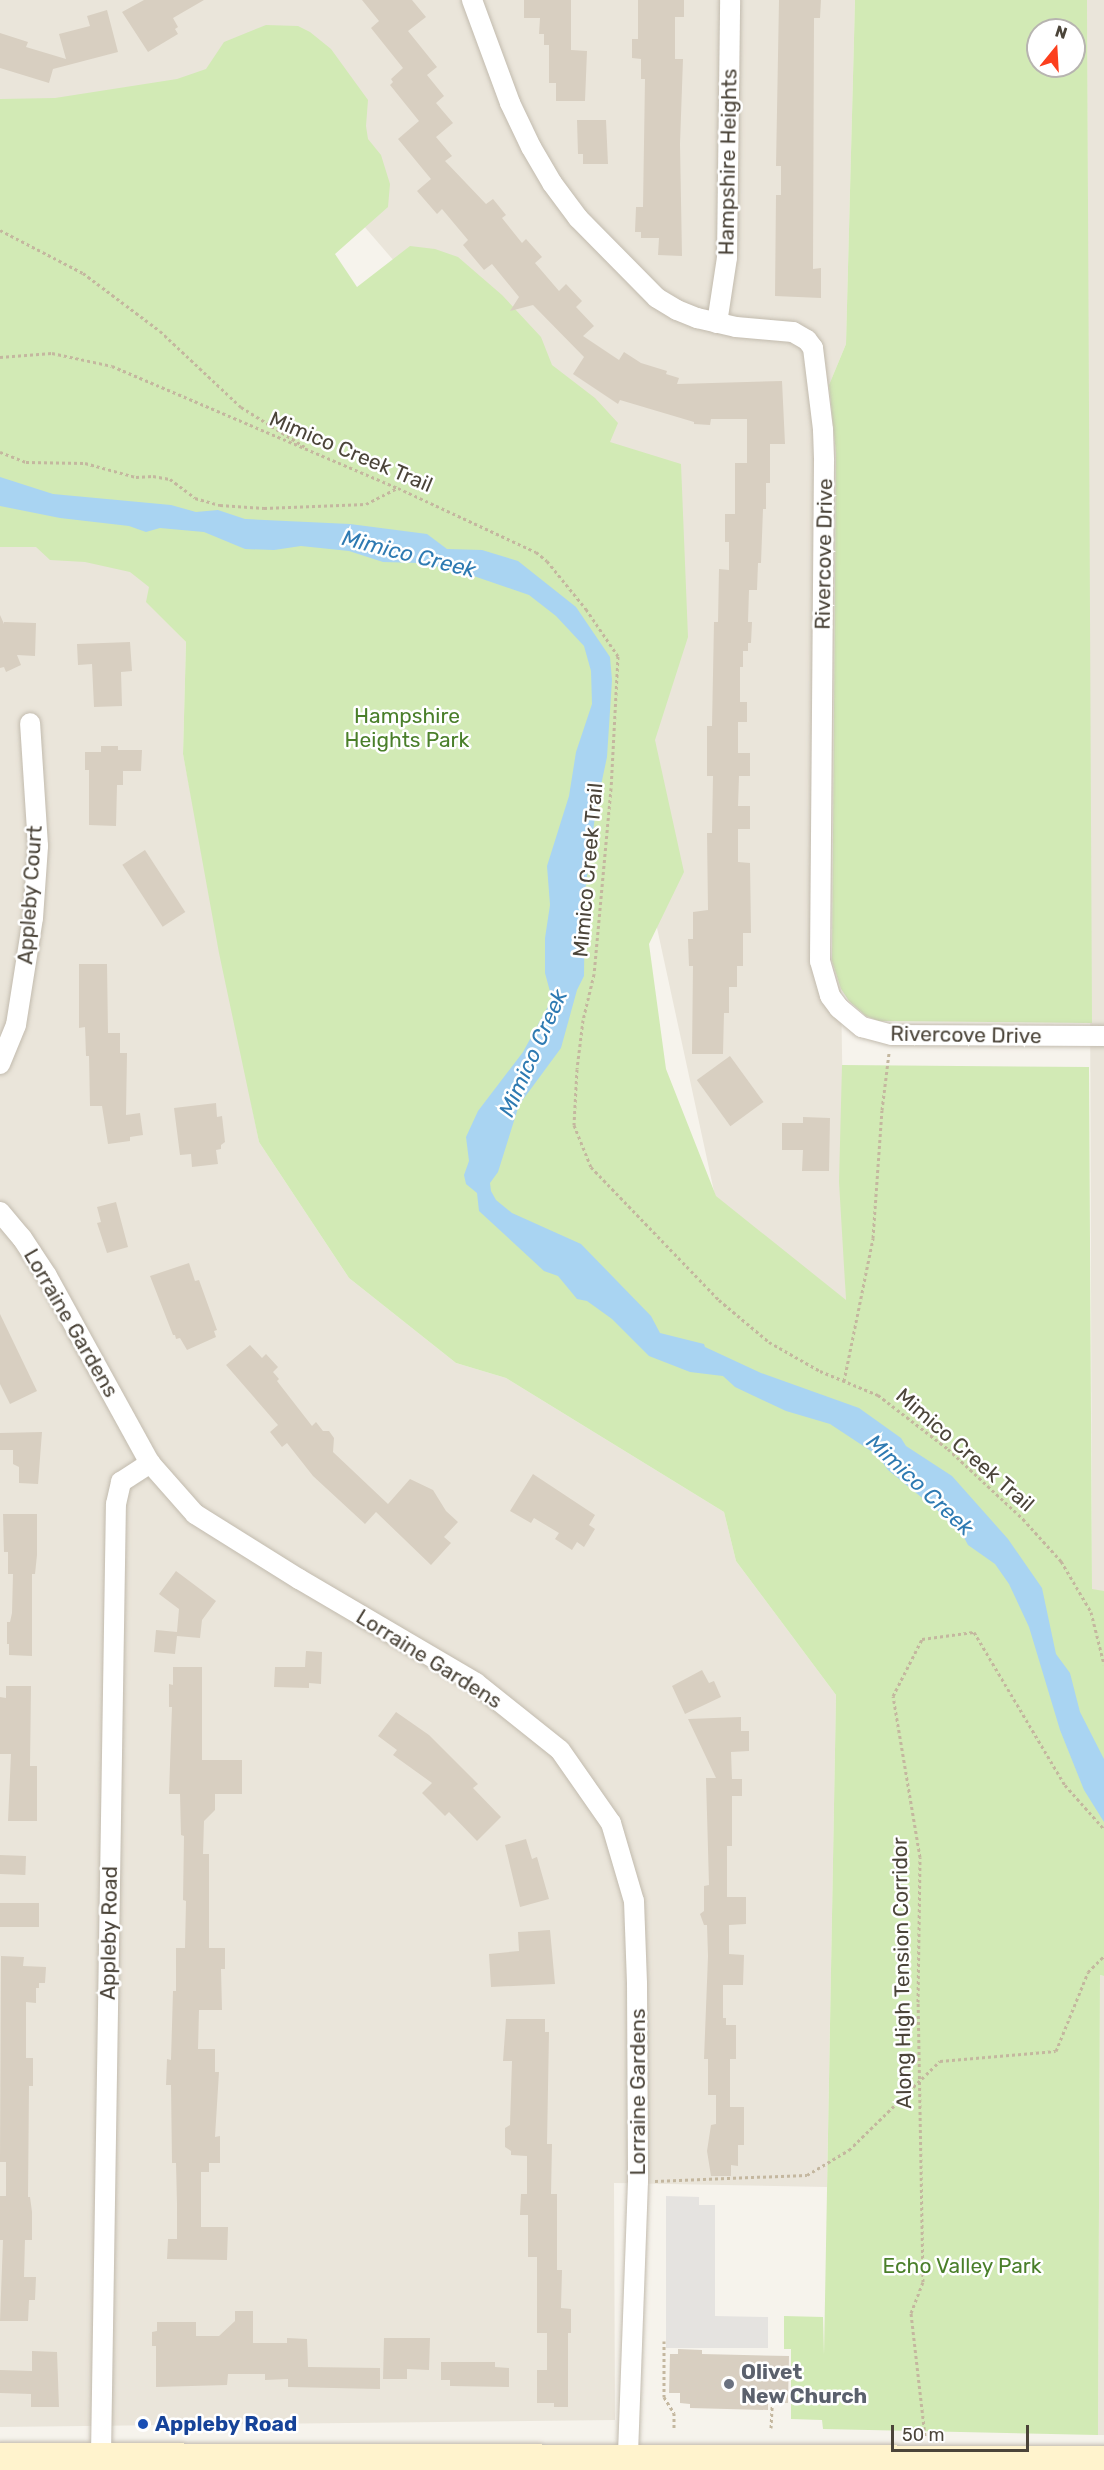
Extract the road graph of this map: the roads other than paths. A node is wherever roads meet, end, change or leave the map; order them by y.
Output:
1 (472, 0) edge
2 (730, 0) edge
3 (717, 323) junction
4 (30, 723) dead end
5 (1104, 1036) edge
6 (0, 1064) edge
7 (0, 1212) edge
8 (150, 1463) junction
9 (101, 2455) junction
10 (0, 2456) edge
11 (628, 2457) junction
12 (1104, 2459) edge
13 (44, 2462) edge
14 (370, 2463) edge

1 - 3 street, Rivercove Drive
2 - 3 street, Hampshire Heights
3 - 5 street, Rivercove Drive
4 - 6 street, Appleby Court
7 - 8 street, Lorraine Gardens
8 - 9 street, Appleby Road
8 - 11 street, Lorraine Gardens
9 - 13 main road
9 - 14 main road
10 - 13 main road
11 - 12 main road
11 - 14 main road

